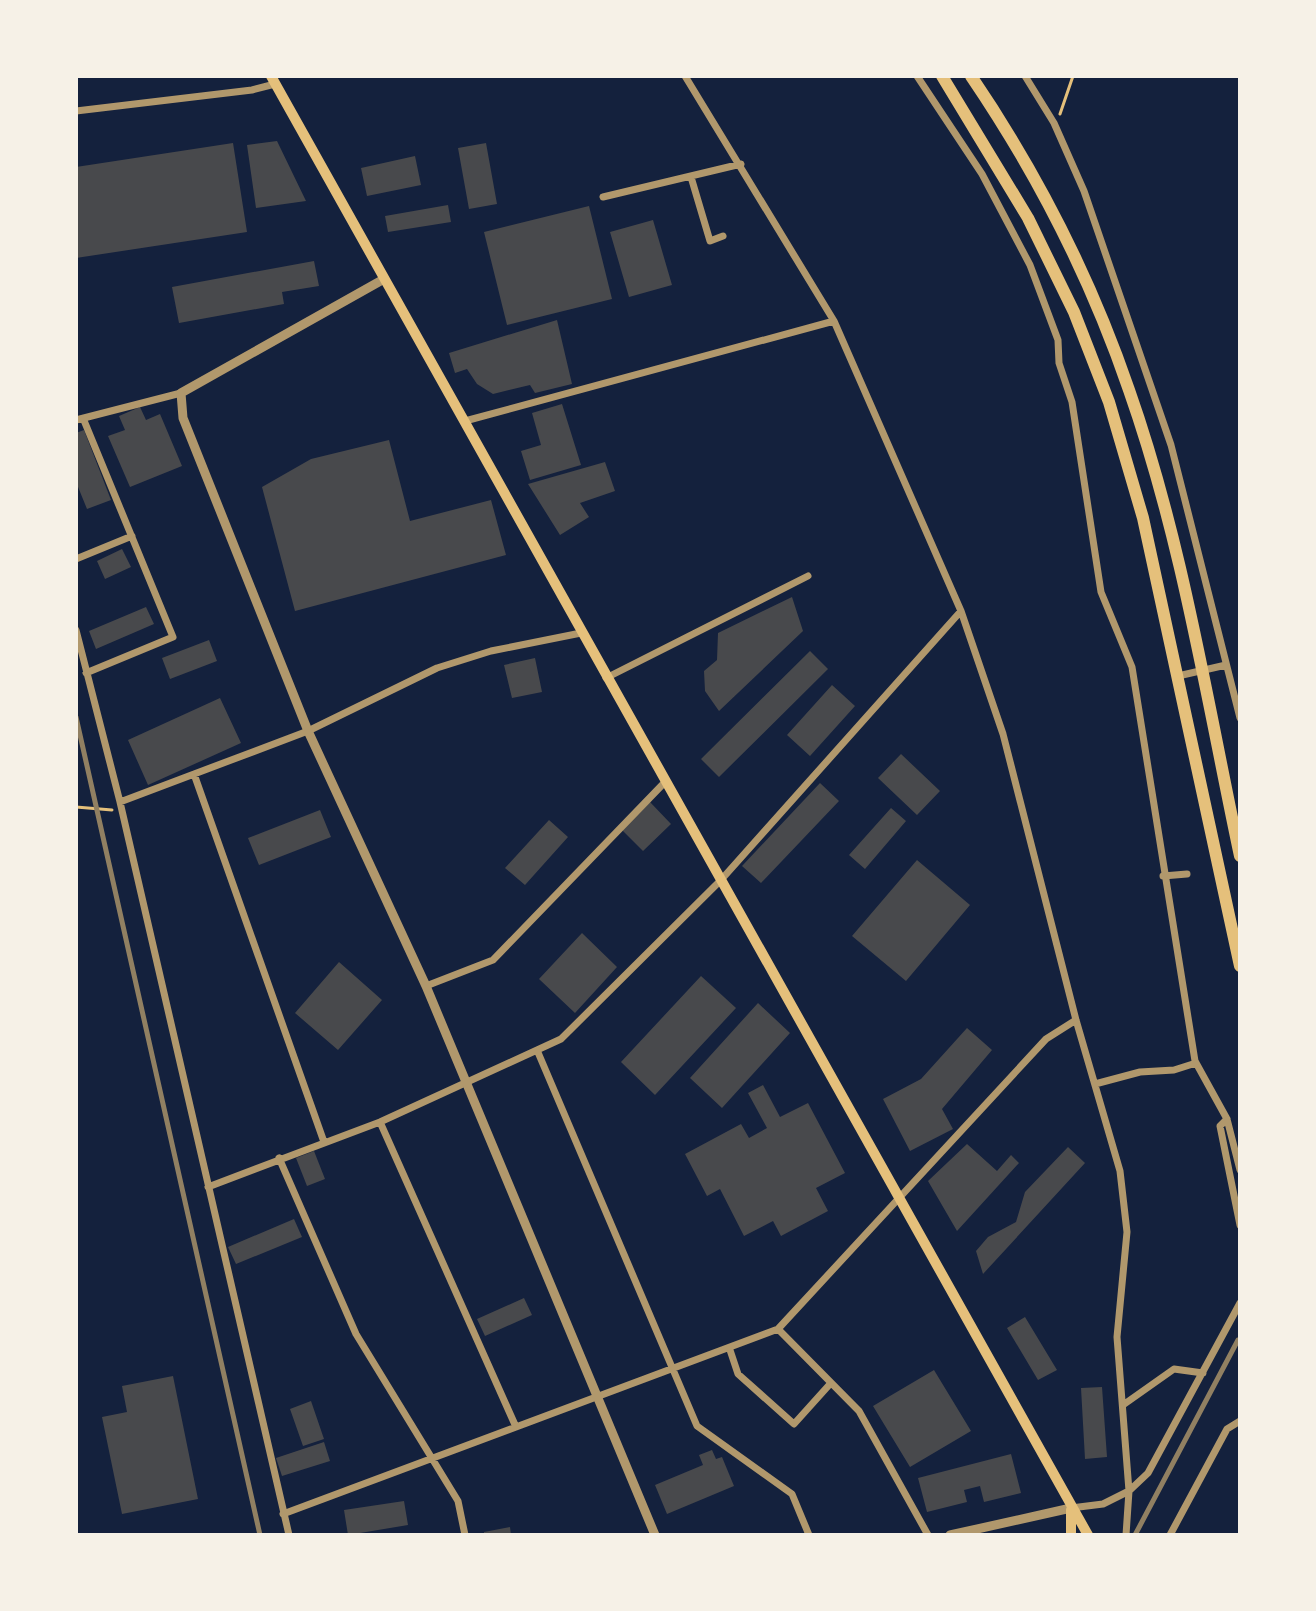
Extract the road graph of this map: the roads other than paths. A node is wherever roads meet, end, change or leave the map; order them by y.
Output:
1 (685, 76) edge
2 (917, 76) edge
3 (942, 76) edge
4 (971, 76) edge
5 (1025, 76) edge
6 (273, 80) edge
7 (76, 111) edge
8 (996, 162) junction
9 (741, 164) junction
10 (982, 174) junction
11 (691, 177) junction
12 (603, 197) dead end
13 (723, 236) dead end
14 (384, 279) junction
15 (834, 321) junction
16 (181, 393) junction
17 (80, 419) edge
18 (465, 421) junction
19 (132, 536) junction
20 (76, 559) edge
21 (808, 576) dead end
22 (961, 611) junction
23 (76, 630) edge
24 (581, 633) junction
25 (1226, 665) junction
26 (1201, 670) junction
27 (86, 673) junction
28 (1178, 676) junction
29 (606, 678) junction
30 (1240, 718) edge
31 (308, 731) junction
32 (194, 774) junction
33 (665, 782) junction
34 (120, 802) junction
35 (1240, 856) edge
36 (1187, 874) dead end
37 (1163, 876) junction
38 (721, 880) junction
39 (1240, 966) edge
40 (426, 986) junction
41 (1076, 1020) junction
42 (537, 1050) junction
43 (1196, 1063) junction
44 (467, 1082) junction
45 (1095, 1084) junction
46 (1227, 1119) junction
47 (380, 1122) junction
48 (324, 1142) junction
49 (279, 1158) junction
50 (1240, 1170) edge
51 (208, 1187) junction
52 (899, 1201) junction
53 (1240, 1225) edge
54 (1240, 1303) edge
55 (778, 1329) junction
56 (730, 1350) junction
57 (674, 1369) junction
58 (1203, 1373) junction
59 (830, 1384) junction
60 (598, 1397) junction
61 (1123, 1405) junction
62 (1240, 1421) edge
63 (516, 1427) junction
64 (433, 1458) junction
65 (1129, 1491) junction
66 (1071, 1508) junction
67 (283, 1514) junction
68 (289, 1535) edge
69 (465, 1535) edge
70 (655, 1535) edge
71 (809, 1535) edge
72 (928, 1535) edge
73 (950, 1535) edge
74 (1071, 1535) edge
75 (1088, 1535) edge
76 (1126, 1535) edge
77 (1170, 1535) edge

1 - 9 street
2 - 10 street
3 - 8 highway
4 - 26 highway
5 - 25 street
6 - 7 street
6 - 14 main road
8 - 10 street
8 - 28 highway
9 - 11 street
9 - 15 street
10 - 37 street
11 - 12 street
11 - 13 street
14 - 16 street
14 - 18 main road
15 - 18 street
15 - 22 street
16 - 17 street
16 - 31 street
17 - 19 street
18 - 24 main road
19 - 20 street
19 - 27 street
21 - 29 street
22 - 38 street
22 - 41 street
23 - 27 street
24 - 29 main road
24 - 31 street
25 - 26 street
25 - 30 street
26 - 28 street
26 - 35 highway
27 - 34 street
28 - 39 highway
29 - 33 main road
31 - 32 street
31 - 40 street
32 - 34 street
32 - 48 street
33 - 38 main road
33 - 40 street
34 - 51 street
36 - 37 street
37 - 43 street
38 - 42 street
38 - 52 main road
40 - 44 street
41 - 45 street
41 - 52 street
42 - 44 street
42 - 57 street
43 - 45 street
43 - 46 street
44 - 47 street
44 - 60 street
45 - 61 street
46 - 50 street
46 - 53 street
47 - 48 street
47 - 63 street
48 - 49 street
49 - 51 street
49 - 64 street
51 - 67 street
52 - 55 street
52 - 66 main road
54 - 58 street
55 - 56 street
55 - 59 street
56 - 57 street
56 - 59 street
57 - 60 street
57 - 71 street
58 - 61 street
58 - 65 street
59 - 72 street
60 - 63 street
60 - 70 street
61 - 65 street
62 - 77 street
63 - 64 street
64 - 67 street
64 - 69 street
65 - 66 street
65 - 76 street
66 - 73 street
66 - 74 main road
66 - 75 main road
67 - 68 street

